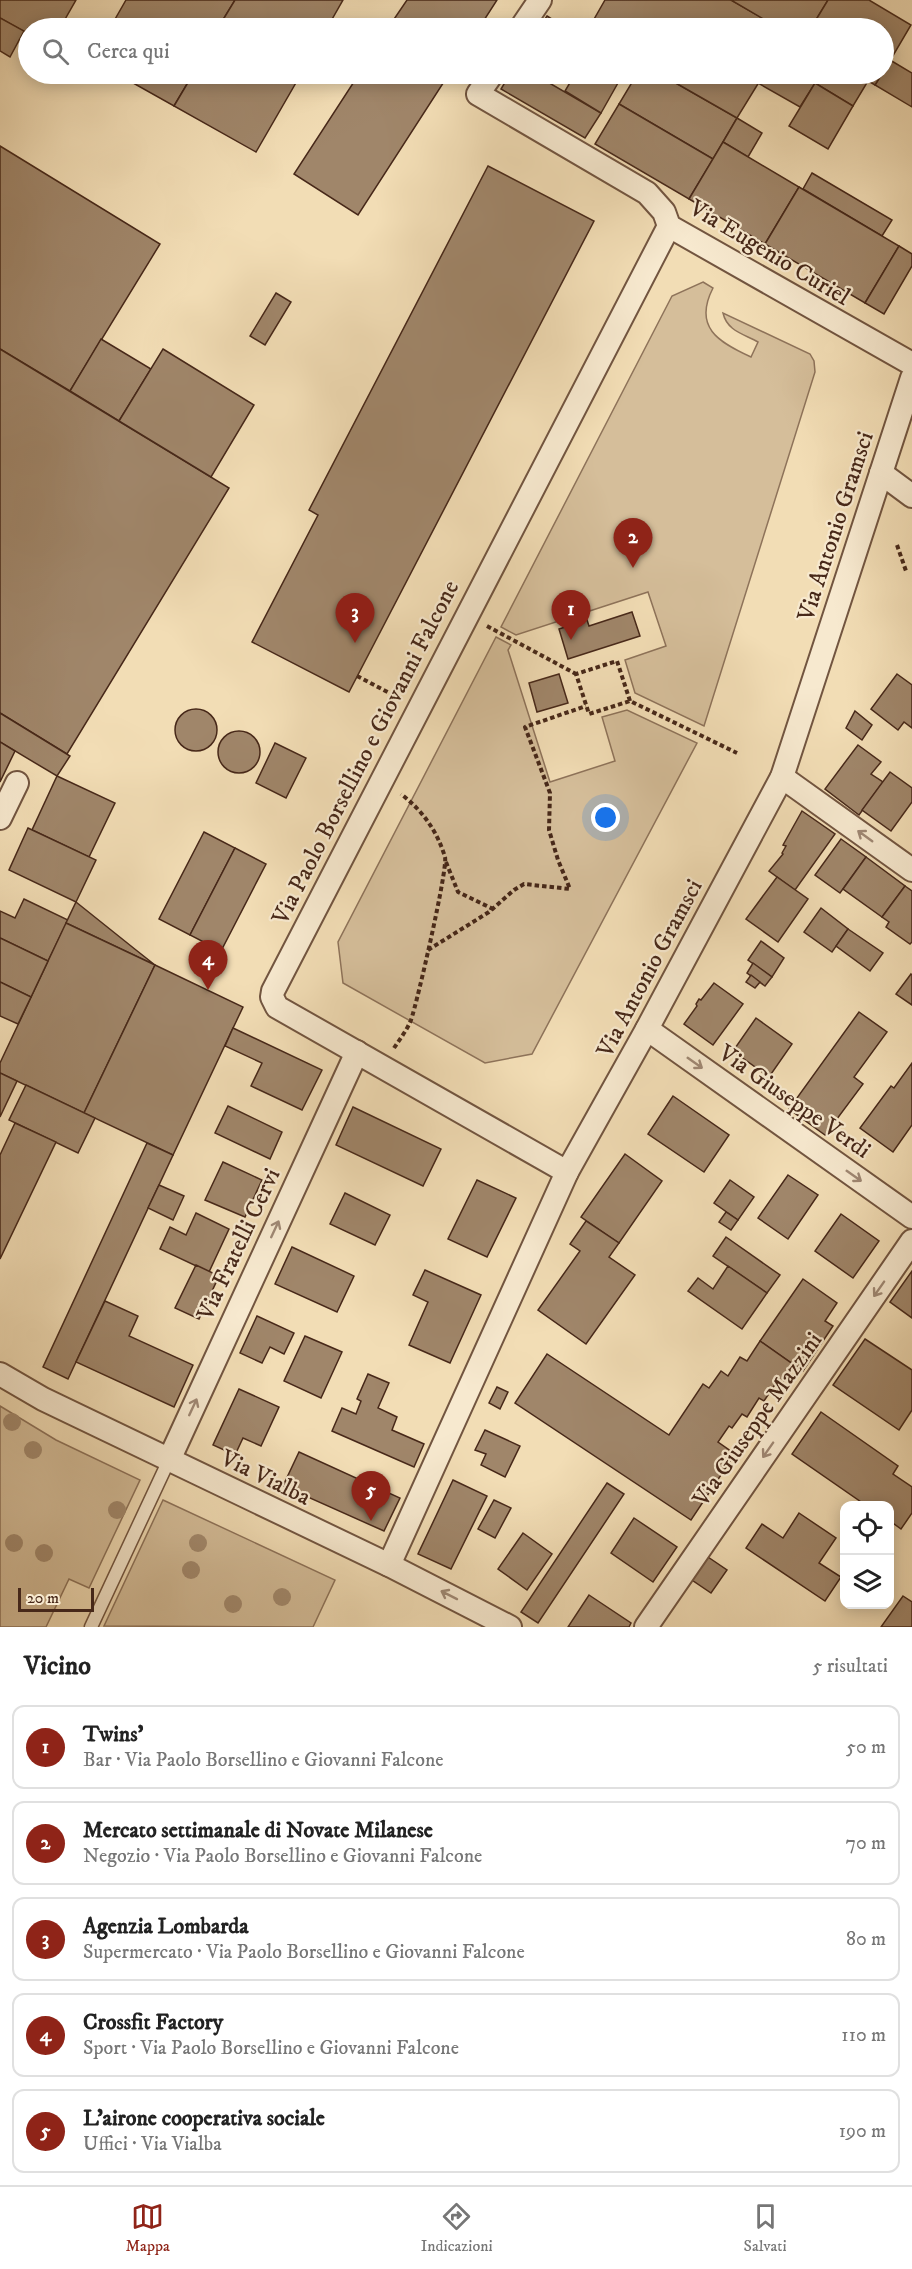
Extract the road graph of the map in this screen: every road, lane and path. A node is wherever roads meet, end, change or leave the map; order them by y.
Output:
1 (540, 0) edge
2 (528, 18) edge
3 (485, 84) edge
4 (669, 226) junction
5 (912, 364) edge
6 (912, 378) edge
7 (881, 473) junction
8 (912, 496) edge
9 (897, 545) dead end
10 (906, 571) dead end
11 (467, 615) junction
12 (576, 674) junction
13 (357, 676) dead end
14 (630, 700) junction
15 (586, 706) junction
16 (419, 708) junction
17 (737, 753) dead end
18 (782, 777) junction
19 (381, 779) junction
20 (16, 783) dead end
21 (0, 818) edge
22 (446, 860) junction
23 (912, 870) edge
24 (493, 909) junction
25 (428, 950) junction
26 (647, 1029) junction
27 (357, 1052) junction
28 (383, 1067) junction
29 (567, 1172) junction
30 (912, 1217) edge
31 (912, 1241) edge
32 (0, 1374) edge
33 (169, 1460) junction
34 (389, 1565) junction
35 (90, 1627) edge
36 (510, 1627) edge
37 (646, 1627) edge

1 - 2 street
3 - 4 street, Via Eugenio Curiel
4 - 5 street, Via Eugenio Curiel
4 - 11 street, Via Paolo Borsellino e Giovanni Falcone
6 - 7 street, Via Antonio Gramsci
7 - 8 street
7 - 18 street, Via Antonio Gramsci
9 - 10 path
11 - 12 path
11 - 16 street, Via Paolo Borsellino e Giovanni Falcone
12 - 14 path
12 - 15 path
13 - 16 path
14 - 15 path
14 - 17 path
15 - 24 path
16 - 19 street, Via Paolo Borsellino e Giovanni Falcone
23 -> 18 street
18 - 26 street, Via Antonio Gramsci
19 - 22 path
19 - 27 street, Via Paolo Borsellino e Giovanni Falcone
20 - 21 street
22 - 24 path
22 - 25 path
24 - 25 path
25 - 28 path
26 - 29 street, Via Antonio Gramsci
26 -> 30 street, Via Giuseppe Verdi
27 - 28 street, Via Paolo Borsellino e Giovanni Falcone
33 -> 27 street, Via Fratelli Cervi
28 - 29 street, Via Paolo Borsellino e Giovanni Falcone
29 - 34 street, Via Antonio Gramsci
31 -> 37 street, Via Giuseppe Mazzini
32 - 33 street, Via Vialba
33 - 34 street, Via Vialba
33 - 35 lane
36 -> 34 street, Via Vialba

